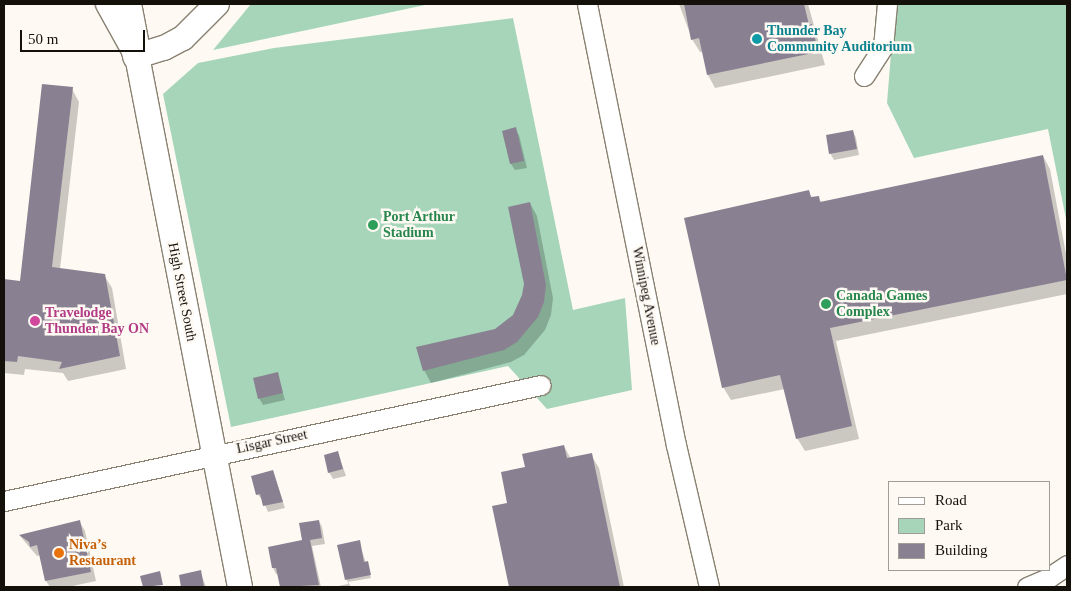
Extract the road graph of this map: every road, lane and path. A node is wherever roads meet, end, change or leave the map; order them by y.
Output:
1 (108, 4) edge
2 (127, 4) edge
3 (217, 4) edge
4 (587, 4) edge
5 (887, 4) edge
6 (137, 56) junction
7 (864, 76) dead end
8 (541, 385) dead end
9 (214, 455) junction
10 (4, 501) edge
11 (1067, 565) edge
12 (240, 587) edge
13 (709, 587) edge
14 (1026, 587) edge

1 - 6 street, High Street South
2 - 6 main road
3 - 6 street
4 - 13 street, Winnipeg Avenue
5 - 7 street
6 - 9 street, High Street South
8 - 9 street, Lisgar Street
9 - 10 street, Lisgar Street
9 - 12 street, High Street South
11 - 14 street

